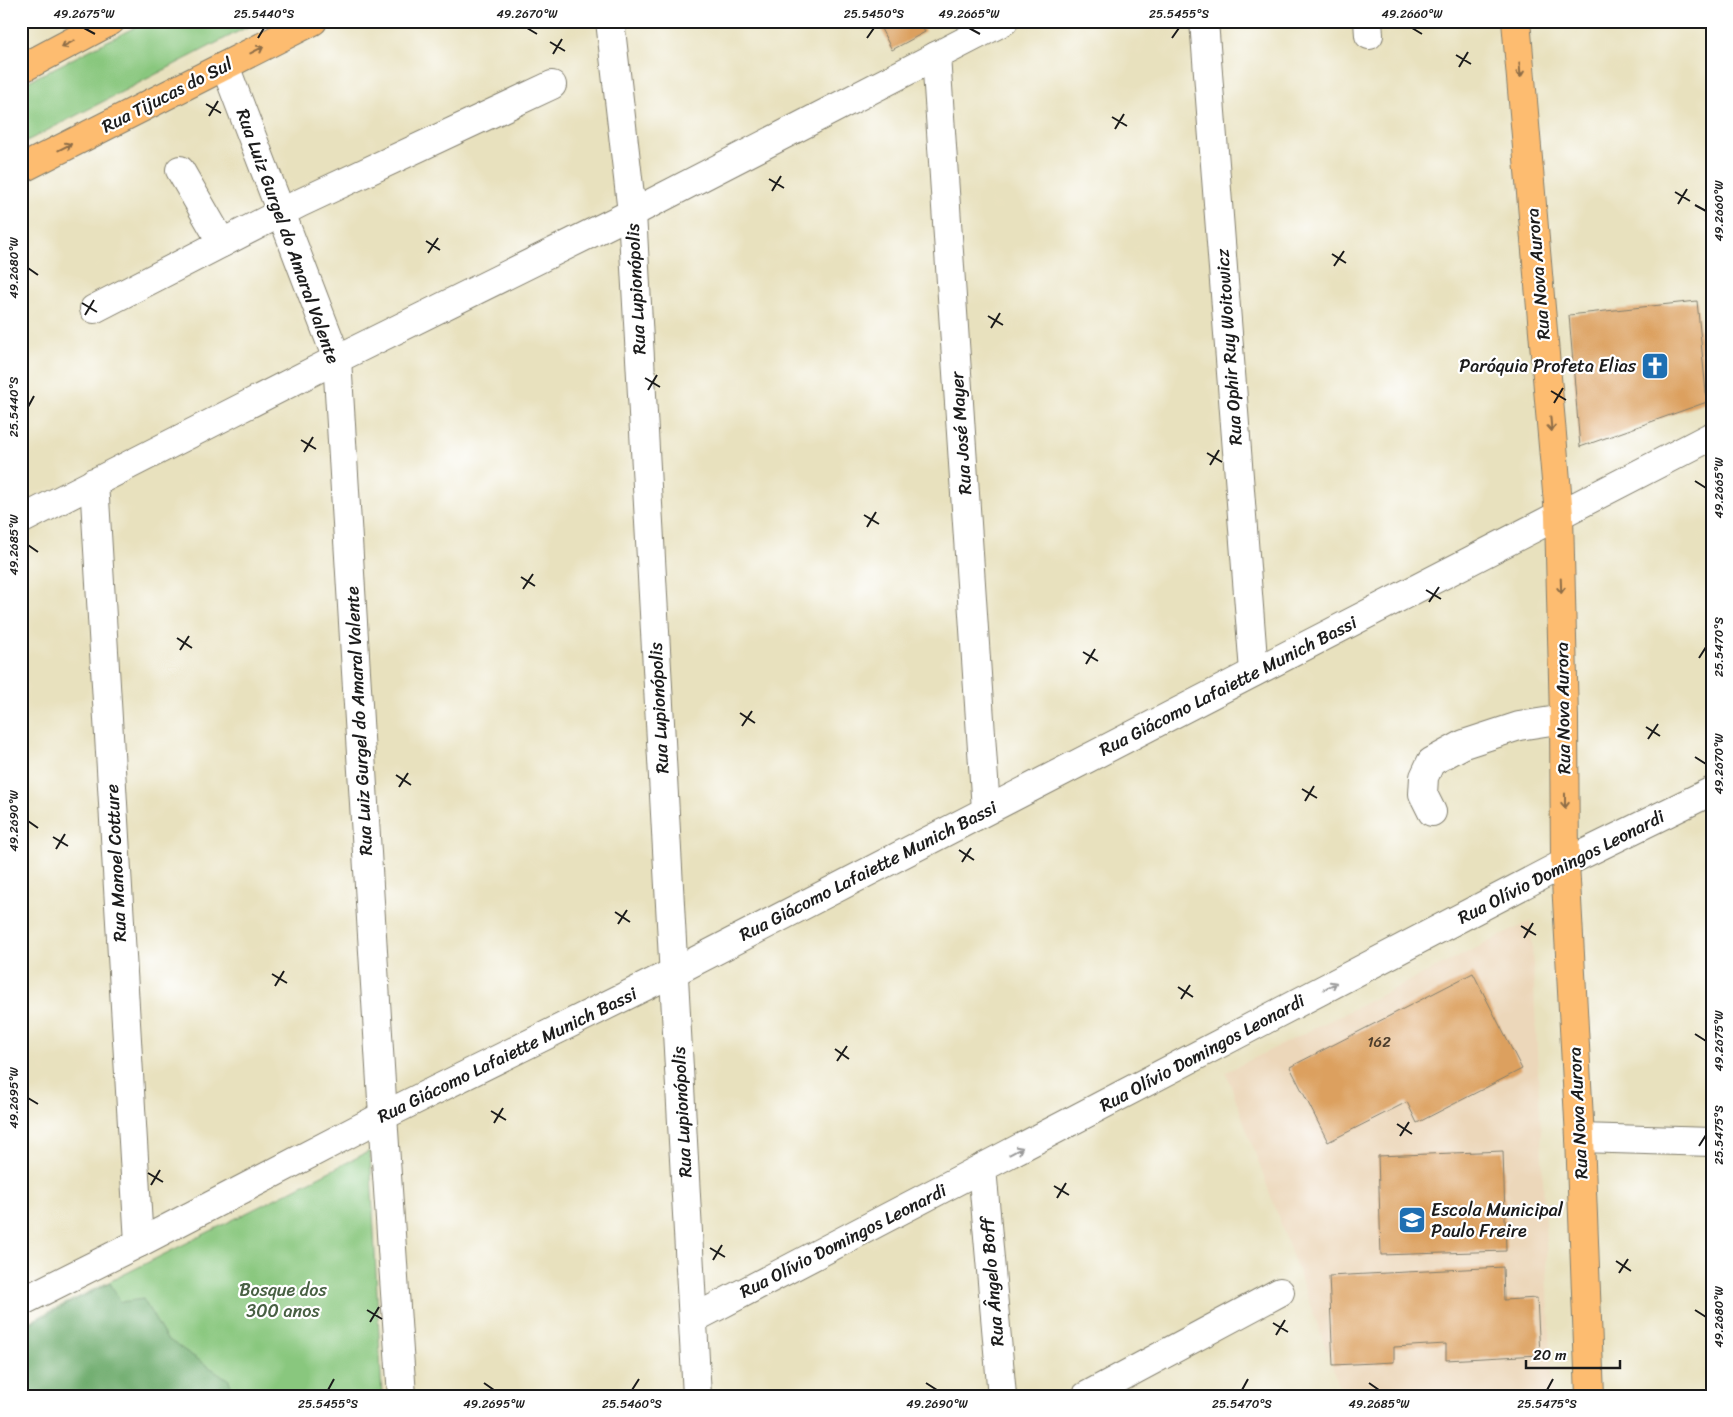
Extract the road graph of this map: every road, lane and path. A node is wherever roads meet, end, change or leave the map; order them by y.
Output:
1 (111, 21) edge
2 (610, 21) edge
3 (1004, 21) edge
4 (1204, 21) edge
5 (1516, 21) edge
6 (303, 22) edge
7 (936, 56) junction
8 (225, 66) junction
9 (21, 69) edge
10 (552, 85) dead end
11 (21, 169) edge
12 (180, 170) dead end
13 (282, 212) junction
14 (632, 213) junction
15 (222, 243) junction
16 (94, 309) dead end
17 (338, 359) junction
18 (1712, 436) edge
19 (94, 482) junction
20 (1559, 515) junction
21 (21, 520) edge
22 (1254, 672) junction
23 (1564, 719) junction
24 (1712, 791) edge
25 (986, 810) junction
26 (1432, 812) dead end
27 (1565, 863) junction
28 (674, 972) junction
29 (382, 1116) junction
30 (1580, 1138) junction
31 (1712, 1142) edge
32 (982, 1168) junction
33 (139, 1243) junction
34 (1280, 1292) dead end
35 (21, 1302) edge
36 (693, 1319) junction
37 (402, 1396) edge
38 (697, 1396) edge
39 (1002, 1396) edge
40 (1086, 1396) edge
41 (1590, 1396) edge

1 -> 9 main road
2 - 14 street, Rua Lupionópolis
3 - 7 street
4 - 22 street, Rua Ophir Ruy Woitowicz
5 -> 20 main road, Rua Nova Aurora
8 -> 6 main road, Rua Tijucas do Sul
7 - 14 street
7 - 25 street, Rua José Mayer
11 -> 8 main road, Rua Tijucas do Sul
8 - 13 street, Rua Luiz Gurgel do Amaral Valente
10 - 13 street
12 - 15 street
13 - 15 street
13 - 17 street, Rua Luiz Gurgel do Amaral Valente
14 - 17 street
14 - 28 street, Rua Lupionópolis
15 - 16 street
17 - 19 street
17 - 29 street, Rua Luiz Gurgel do Amaral Valente
18 - 20 street, Rua Giácomo Lafaiette Munich Bassi
19 - 21 street
19 - 33 street, Rua Manoel Cotture
20 - 22 street, Rua Giácomo Lafaiette Munich Bassi
20 -> 23 main road, Rua Nova Aurora
22 - 25 street, Rua Giácomo Lafaiette Munich Bassi
23 - 26 street
23 -> 27 main road, Rua Nova Aurora
24 - 27 street, Rua Olívio Domingos Leonardi
25 - 28 street, Rua Giácomo Lafaiette Munich Bassi
27 - 30 main road, Rua Nova Aurora
32 -> 27 street, Rua Olívio Domingos Leonardi
28 - 29 street, Rua Giácomo Lafaiette Munich Bassi
28 - 36 street, Rua Lupionópolis
29 - 33 street, Rua Giácomo Lafaiette Munich Bassi
29 - 37 street, Rua Luiz Gurgel do Amaral Valente
30 - 31 street
30 - 41 main road, Rua Nova Aurora
32 - 36 street, Rua Olívio Domingos Leonardi
32 - 39 street, Rua Ângelo Boff
33 - 35 street, Rua Giácomo Lafaiette Munich Bassi
34 - 40 street
36 - 38 street, Rua Lupionópolis

